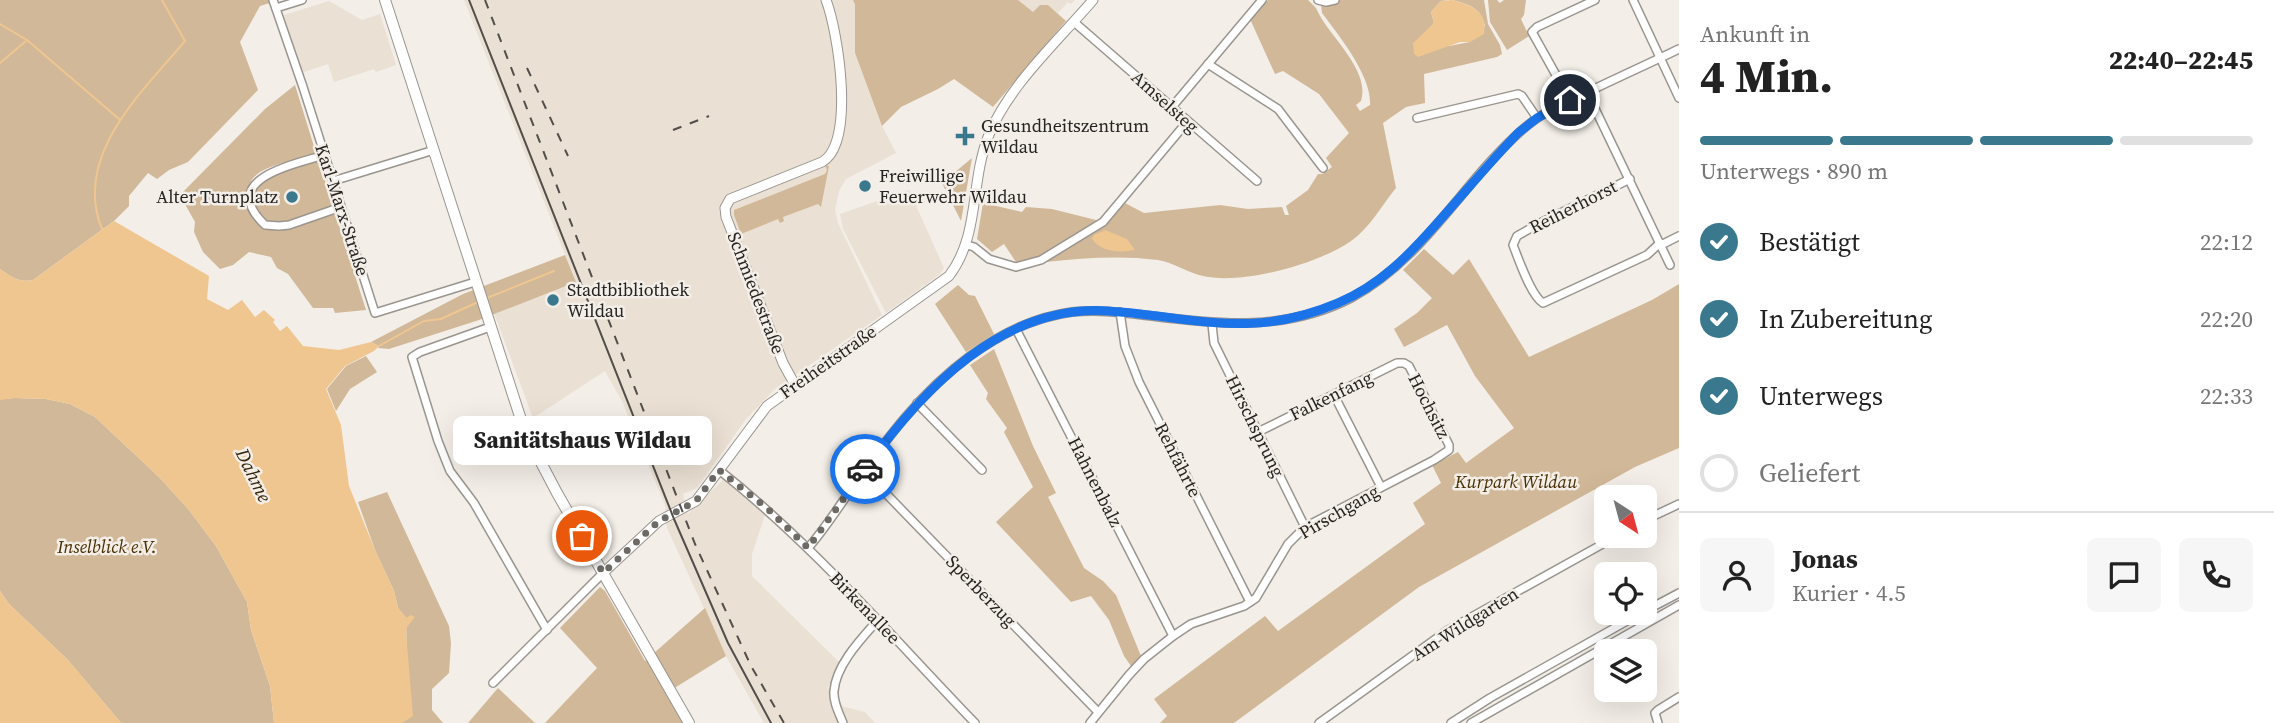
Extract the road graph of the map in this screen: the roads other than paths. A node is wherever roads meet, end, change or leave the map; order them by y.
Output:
1 (273, 0) edge
2 (302, 0) edge
3 (386, 0) edge
4 (826, 0) edge
5 (1093, 0) edge
6 (1262, 0) edge
7 (1318, 0) edge
8 (1335, 0) edge
9 (1595, 0) edge
10 (1633, 0) edge
11 (276, 8) junction
12 (1074, 22) junction
13 (1679, 49) edge
14 (1660, 58) junction
15 (1208, 64) junction
16 (1587, 92) junction
17 (1679, 98) edge
18 (1570, 100) junction
19 (1172, 107) junction
20 (1417, 118) dead end
21 (1537, 118) junction
22 (1187, 122) junction
23 (433, 150) junction
24 (324, 155) junction
25 (1323, 168) dead end
26 (1630, 179) junction
27 (333, 181) junction
28 (1257, 181) dead end
29 (341, 207) junction
30 (1679, 236) edge
31 (1661, 244) junction
32 (967, 245) junction
33 (1671, 265) dead end
34 (476, 285) junction
35 (1120, 312) junction
36 (489, 323) junction
37 (1212, 324) junction
38 (1016, 328) junction
39 (1405, 363) joint
40 (795, 385) junction
41 (1334, 395) junction
42 (917, 403) junction
43 (1258, 432) junction
44 (1449, 450) joint
45 (719, 470) junction
46 (982, 470) dead end
47 (864, 471) junction
48 (1381, 487) junction
49 (1679, 504) edge
50 (1657, 514) edge
51 (1305, 527) junction
52 (808, 548) junction
53 (1595, 548) edge
54 (603, 573) junction
55 (1679, 593) edge
56 (1250, 602) junction
57 (1657, 604) edge
58 (1679, 606) edge
59 (877, 621) junction
60 (1621, 625) edge
61 (547, 630) junction
62 (1173, 636) junction
63 (493, 682) dead end
64 (1679, 697) edge
65 (1098, 712) junction
66 (689, 723) edge
67 (843, 723) edge
68 (975, 723) edge
69 (1090, 723) edge
70 (1319, 723) edge
71 (1451, 723) edge
72 (1471, 723) edge
73 (1658, 723) edge

1 - 11 street, Karl-Marx-Straße
2 - 11 street
3 - 23 main road
4 - 40 street, Schmiedestraße
5 - 12 street, Freiheitstraße
6 - 15 street
7 - 8 street
9 - 18 street
10 - 14 street
11 - 24 street, Karl-Marx-Straße
12 - 19 street, Amselsteg
12 - 32 street, Freiheitstraße
13 - 14 street
14 - 16 street
14 - 17 street
15 - 19 street
15 - 25 street
16 - 18 street
16 - 26 street
18 - 21 street
19 - 22 street, Amselsteg
20 - 21 street
21 - 37 street
22 - 28 street, Amselsteg
22 - 32 street
23 - 27 street
23 - 34 main road
24 - 27 street, Karl-Marx-Straße
24 - 29 street
26 - 31 street
26 - 31 street, Reiherhorst
27 - 29 street, Karl-Marx-Straße
29 - 34 street, Karl-Marx-Straße
30 - 31 street
31 - 33 street
32 - 40 street, Freiheitstraße
34 - 36 main road
35 - 37 street
35 - 38 street
35 - 56 street, Rehfährte
36 - 54 main road
36 - 61 street
37 - 43 street, Hirschsprung
38 - 42 street
38 - 62 street, Hahnenbalz
39 - 41 street, Falkenfang
39 - 44 street, Hochsitz
40 - 45 street, Freiheitstraße
41 - 43 street, Falkenfang
41 - 48 street
42 - 46 street
42 - 47 street
43 - 51 street, Hirschsprung
44 - 48 street, Pirschgang
45 - 52 street, Birkenallee
45 - 54 street, Freiheitstraße
47 - 52 street
47 - 65 street, Sperberzug
48 - 51 street, Pirschgang
49 - 50 street
51 - 56 street, Pirschgang
52 - 59 street, Birkenallee
53 - 70 street, Am Wildgarten
54 - 61 street, Freiheitstraße
54 - 66 main road
55 - 57 street
56 - 62 street
58 - 72 street
59 - 67 street
59 - 68 street, Birkenallee
60 - 71 street
61 - 63 street, Freiheitstraße
62 - 65 street
64 - 73 street
65 - 69 street

